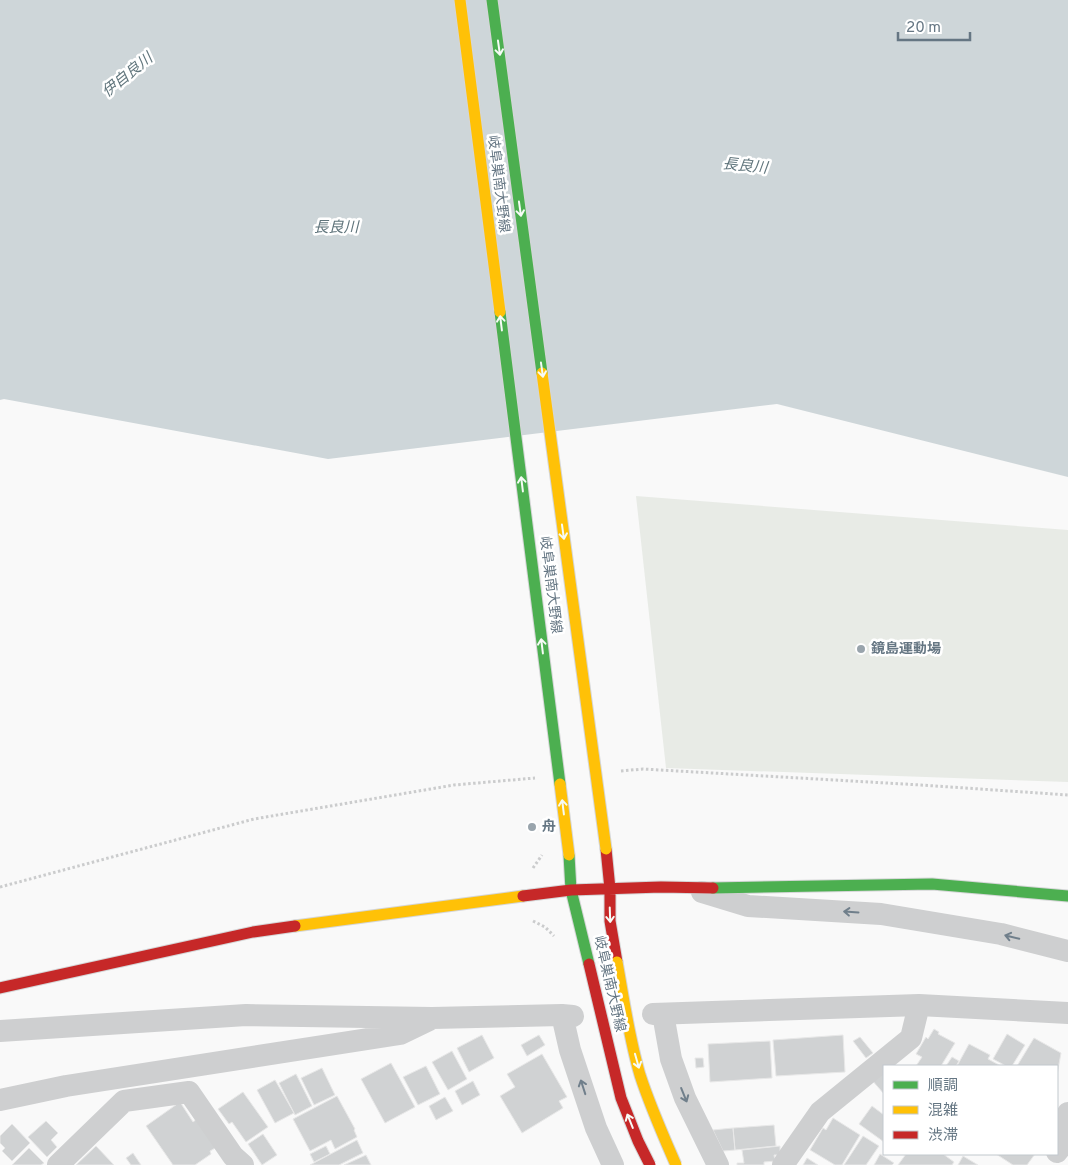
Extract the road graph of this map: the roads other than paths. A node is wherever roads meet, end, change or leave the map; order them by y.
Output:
1 (460, 0) edge
2 (492, 0) edge
3 (687, 888) junction
4 (572, 890) junction
5 (610, 890) junction
6 (1068, 896) edge
7 (1068, 951) edge
8 (0, 988) edge
9 (918, 1005) junction
10 (1068, 1013) edge
11 (432, 1018) junction
12 (0, 1031) edge
13 (0, 1100) edge
14 (1068, 1113) edge
15 (1058, 1150) edge
16 (58, 1165) edge
17 (243, 1165) edge
18 (613, 1165) edge
19 (650, 1165) edge
20 (676, 1165) edge
21 (718, 1165) edge
22 (783, 1165) edge

4 -> 1 main road, 岐阜巣南大野線, bridge
2 -> 5 main road, 岐阜巣南大野線, bridge
3 - 5 main road
3 - 6 main road
7 -> 3 street
4 - 5 main road
4 - 8 main road
19 -> 4 main road, 岐阜巣南大野線, bridge
5 -> 20 main road, 岐阜巣南大野線, bridge
9 - 10 street
9 -> 21 street
9 - 22 street
11 - 12 street
11 - 13 street
18 -> 11 street
14 - 15 street
16 - 17 street

